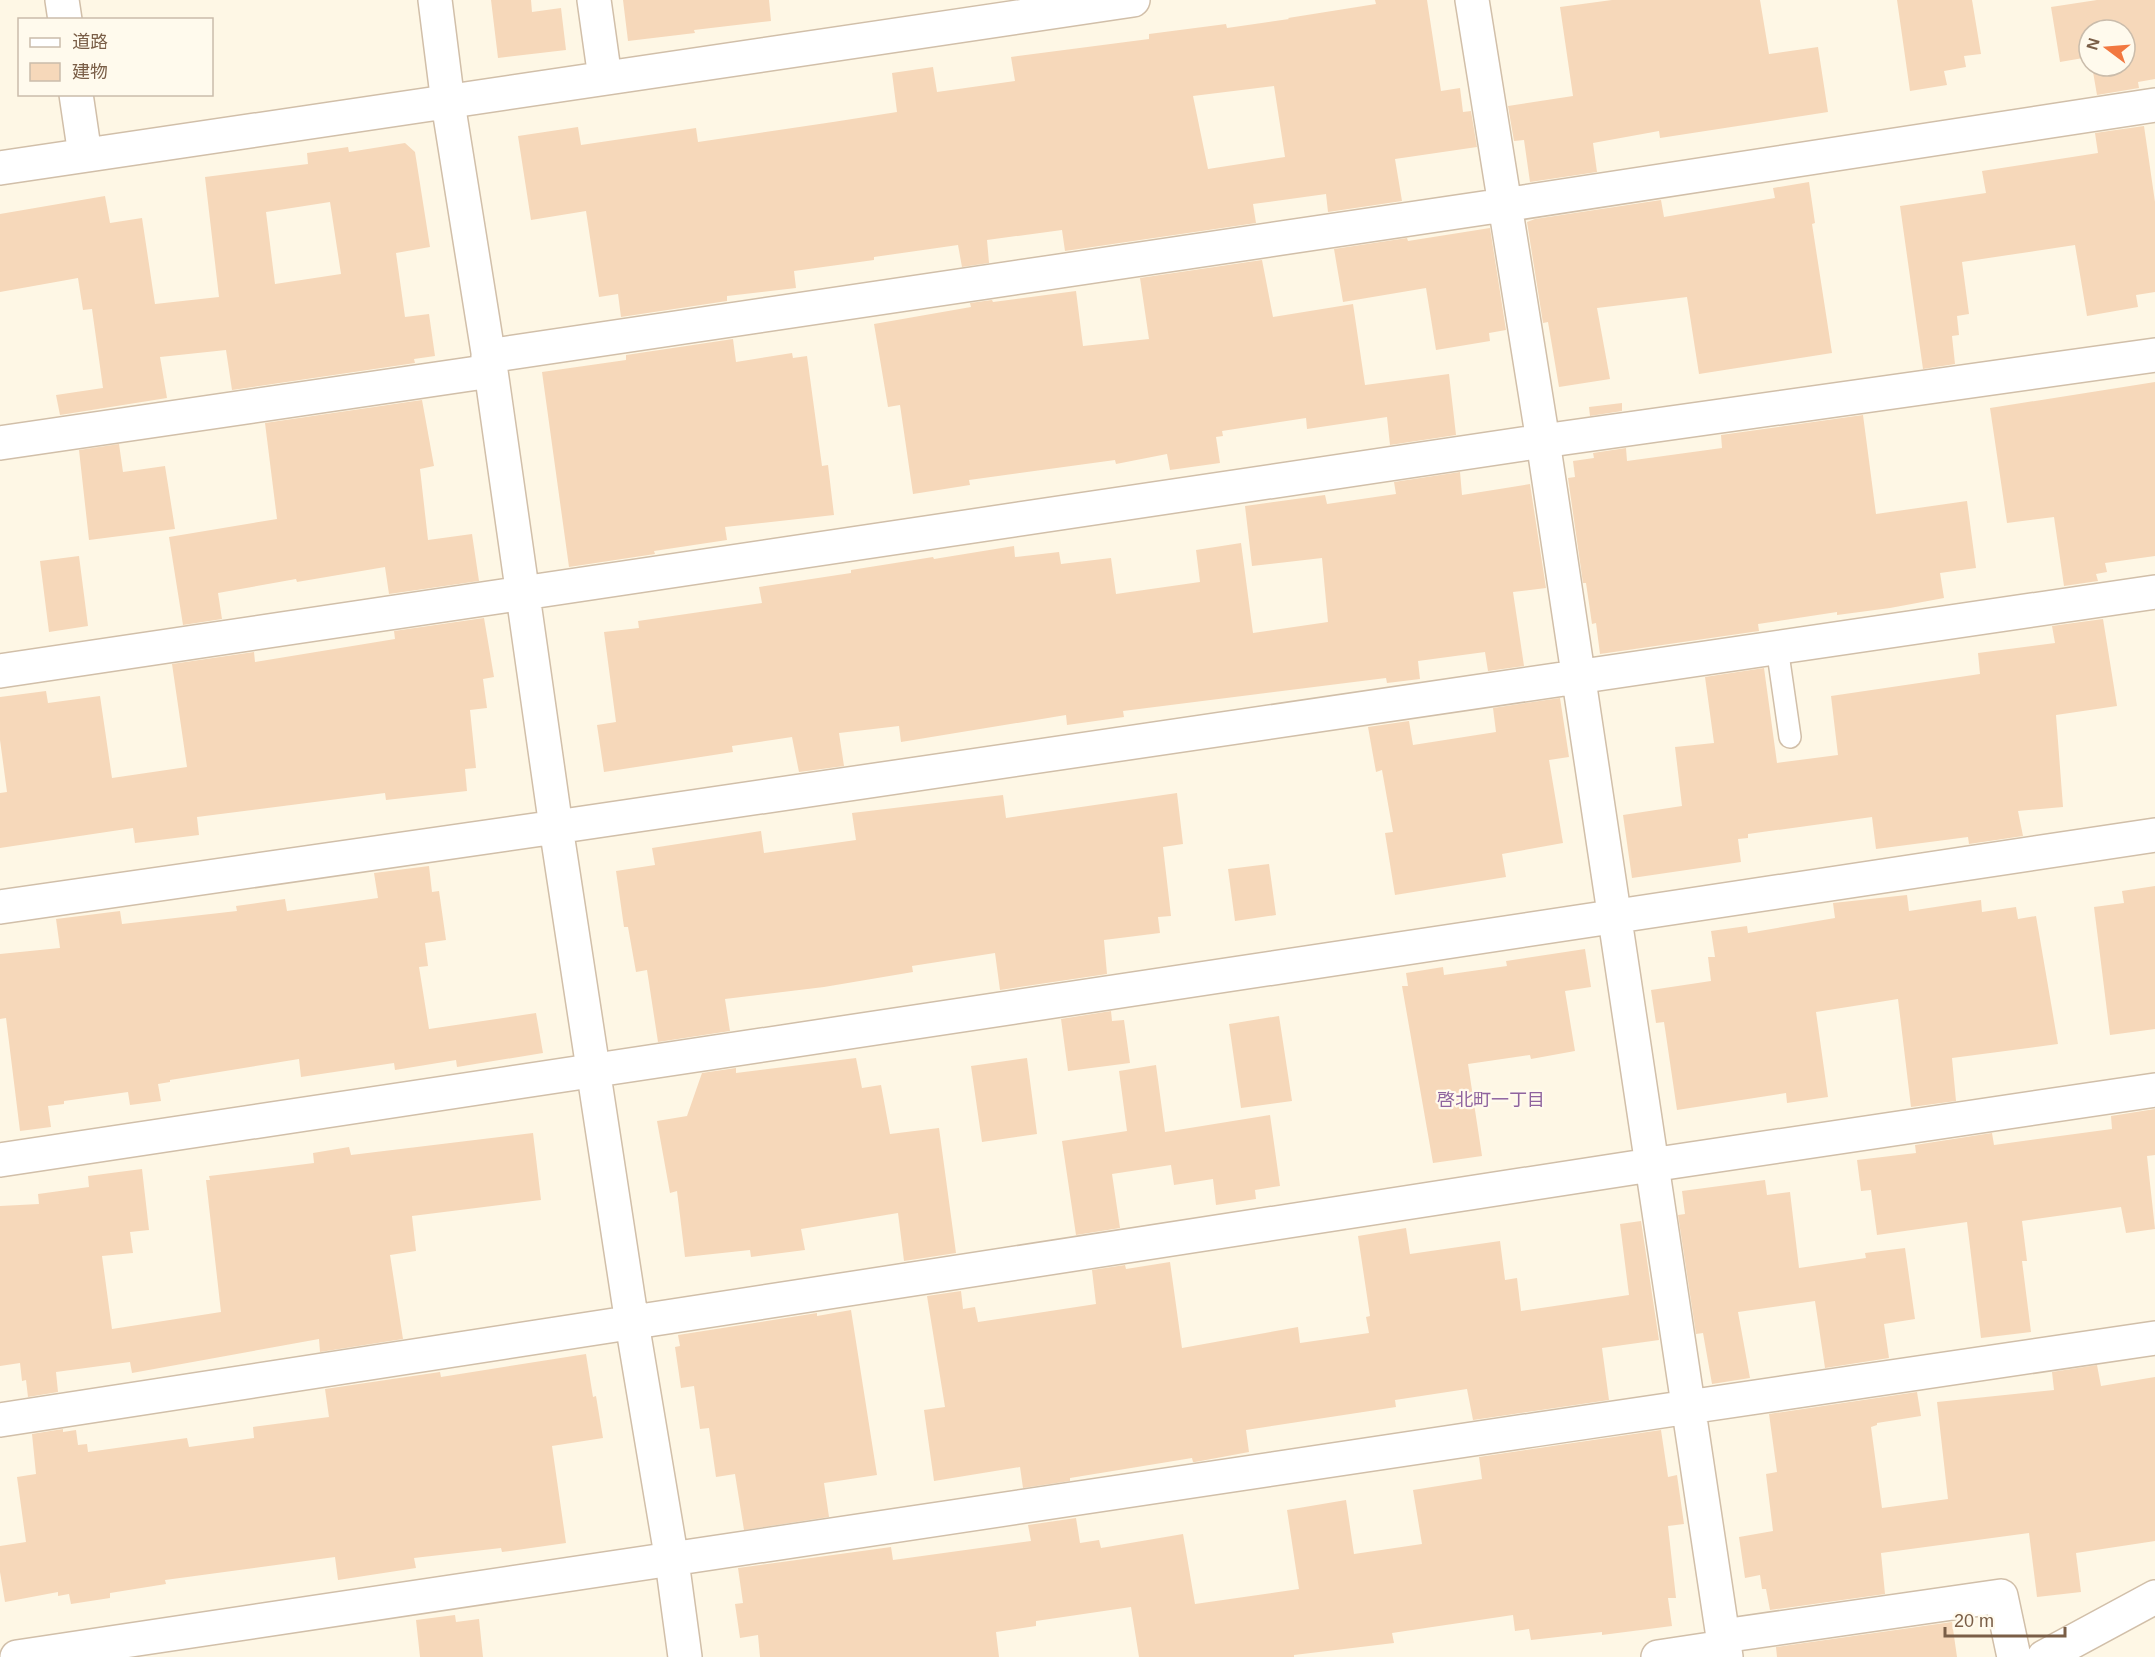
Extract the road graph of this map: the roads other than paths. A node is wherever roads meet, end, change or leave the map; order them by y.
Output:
1 (62, 0) edge
2 (435, 0) edge
3 (594, 0) edge
4 (1133, 0) edge
5 (1472, 0) edge
6 (65, 18) edge
7 (605, 78) junction
8 (76, 96) edge
9 (448, 102) junction
10 (2155, 105) edge
11 (85, 155) junction
12 (0, 168) edge
13 (1504, 205) junction
14 (2155, 355) edge
15 (489, 363) junction
16 (1543, 441) junction
17 (0, 443) edge
18 (2155, 592) edge
19 (524, 594) junction
20 (1777, 647) junction
21 (0, 671) edge
22 (1578, 676) junction
23 (1790, 737) dead end
24 (556, 827) junction
25 (2155, 835) edge
26 (0, 907) edge
27 (1614, 915) junction
28 (593, 1070) junction
29 (2155, 1090) edge
30 (0, 1160) edge
31 (1651, 1165) junction
32 (633, 1323) junction
33 (2155, 1338) edge
34 (1688, 1406) junction
35 (0, 1420) edge
36 (672, 1561) junction
37 (2155, 1597) edge
38 (1724, 1647) edge
39 (18, 1657) edge
40 (685, 1657) edge
41 (1658, 1657) edge
42 (2014, 1657) edge
43 (2044, 1657) edge

1 - 6 street
2 - 9 street
3 - 7 street
4 - 7 street
5 - 13 street
7 - 9 street
8 - 11 street
9 - 11 street
9 - 15 street
10 - 13 street
11 - 12 street
13 - 15 street
13 - 16 street
14 - 16 street
15 - 17 street
15 - 19 street
16 - 19 street
16 - 22 street
18 - 20 street
19 - 21 street
19 - 24 street
20 - 22 street
20 - 23 lane
22 - 24 street
22 - 27 street
24 - 26 street
24 - 28 street
25 - 27 street
27 - 28 street
27 - 31 street
28 - 30 street
28 - 32 street
29 - 31 street
31 - 32 street
31 - 34 street
32 - 35 street
32 - 36 street
33 - 34 street
34 - 36 street
34 - 38 street
36 - 39 street
36 - 40 street
37 - 43 street
38 - 41 street
38 - 42 street

